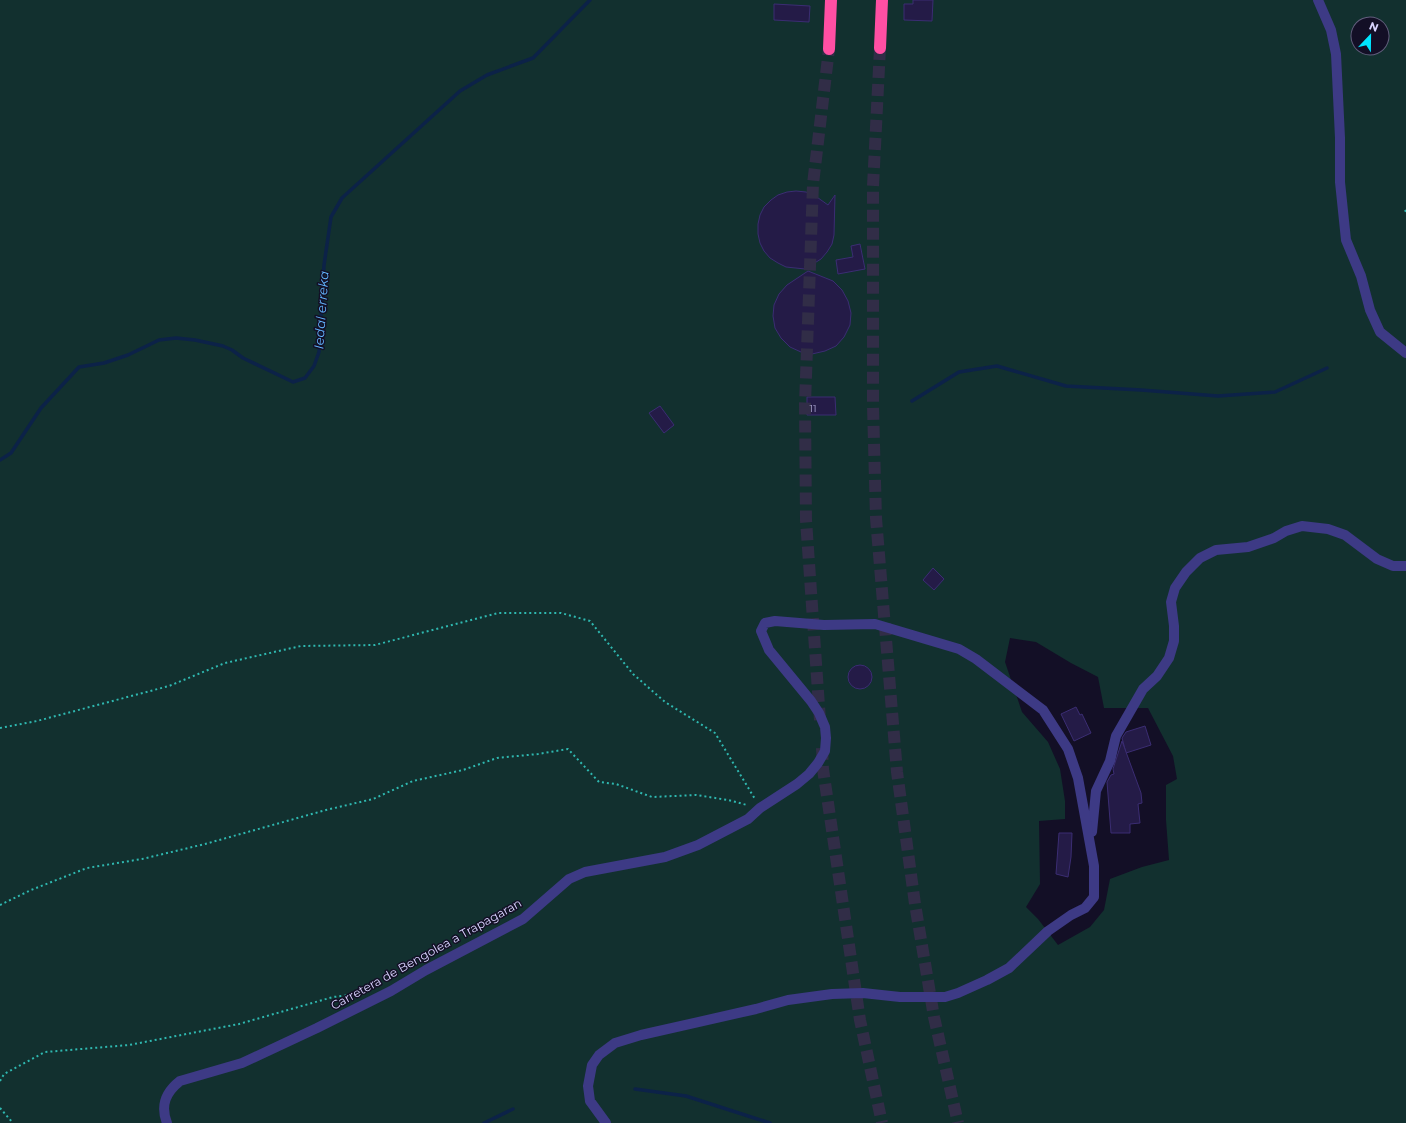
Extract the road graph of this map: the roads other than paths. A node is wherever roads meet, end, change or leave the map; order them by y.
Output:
1 (831, 0) edge
2 (882, 0) edge
3 (1318, 0) edge
4 (880, 48) tunnel mouth
5 (829, 49) tunnel mouth
6 (1406, 353) edge
7 (1406, 566) edge
8 (1090, 845) junction
9 (167, 1123) edge
10 (606, 1123) edge

1 - 5 highway
2 - 4 highway
3 - 6 street
7 - 8 street
8 - 9 street, Carretera de Bengolea a Trapagaran
8 - 10 street, Carretera de Bengolea a Trapagaran

